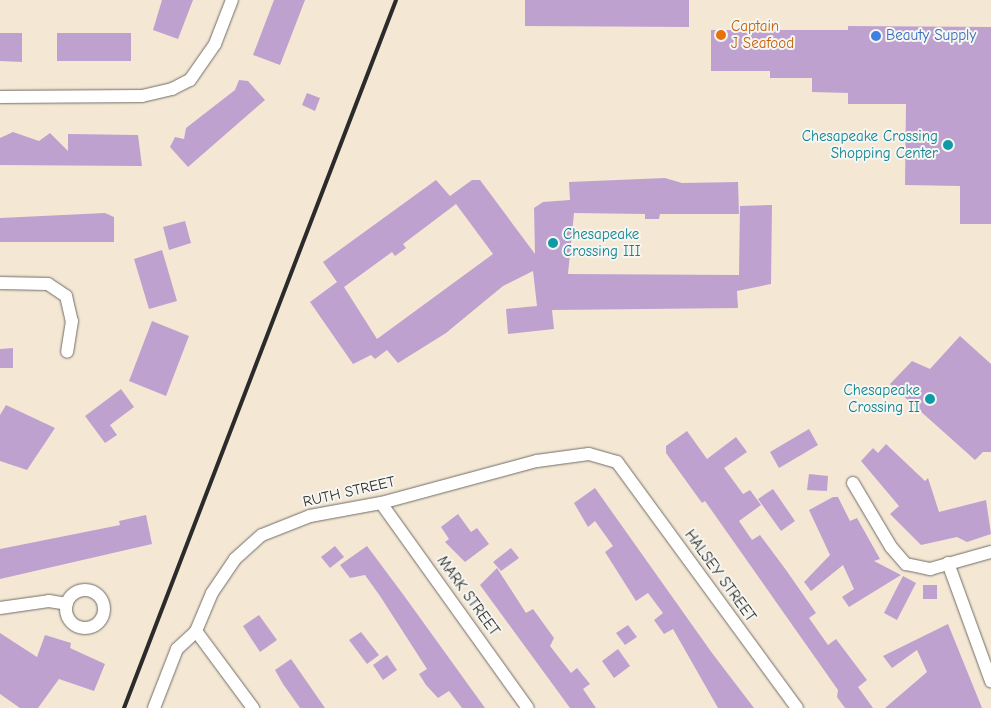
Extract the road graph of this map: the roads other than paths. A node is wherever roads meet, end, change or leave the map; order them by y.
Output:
1 (232, 0) edge
2 (0, 97) edge
3 (0, 283) edge
4 (67, 352) dead end
5 (617, 462) joint
6 (853, 483) dead end
7 (381, 503) junction
8 (991, 552) edge
9 (948, 563) junction
10 (67, 604) dead end
11 (0, 608) edge
12 (196, 631) junction
13 (991, 681) edge
14 (154, 708) edge
15 (253, 708) edge
16 (528, 708) edge
17 (797, 708) edge

1 - 2 street
3 - 4 street
5 - 7 street, RUTH STREET
5 - 17 street, HALSEY STREET
6 - 9 street
7 - 12 street, RUTH STREET
7 - 16 street, MARK STREET
8 - 9 street
9 - 13 street
10 - 11 street
12 - 14 street, RUTH STREET
12 - 15 street

